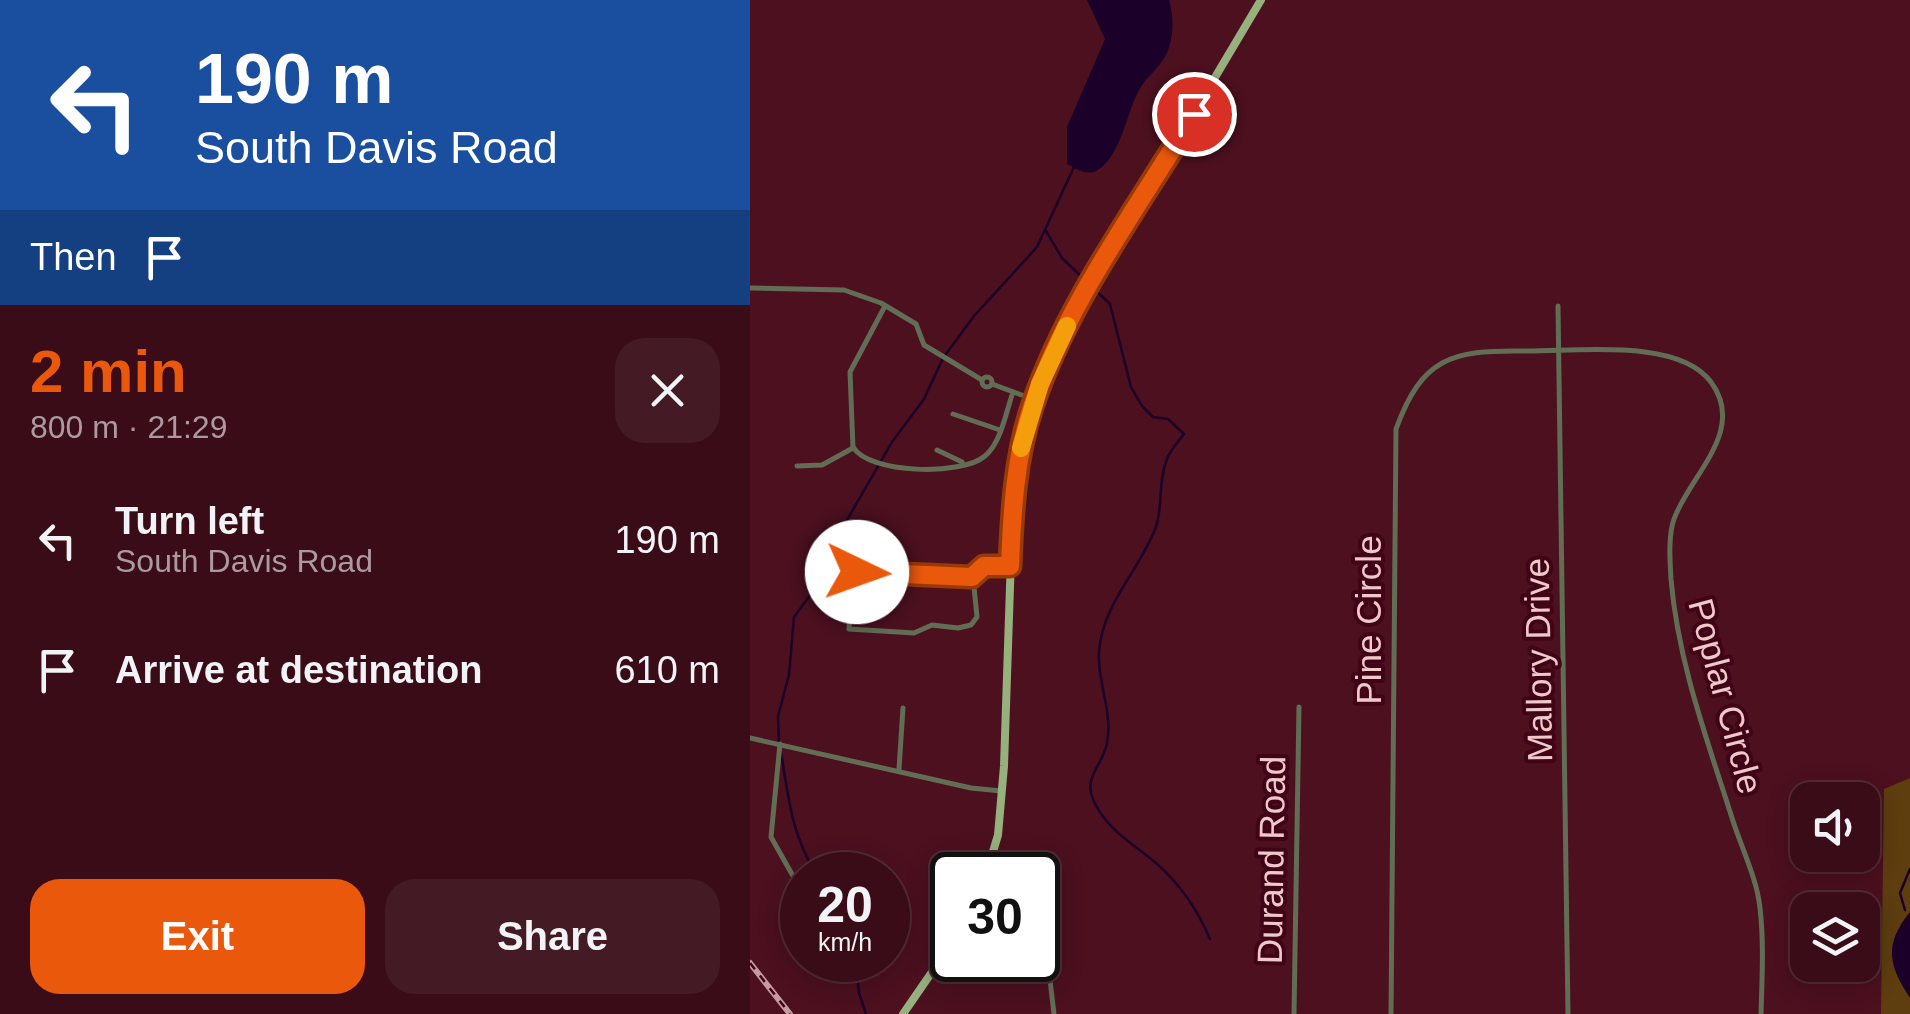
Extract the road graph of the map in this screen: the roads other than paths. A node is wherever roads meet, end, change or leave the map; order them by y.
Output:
1 (1261, 0) edge
2 (750, 288) edge
3 (885, 306) junction
4 (1558, 306) dead end
5 (1560, 354) junction
6 (1013, 392) junction
7 (1035, 400) junction
8 (953, 414) dead end
9 (1000, 430) junction
10 (853, 448) junction
11 (937, 450) dead end
12 (965, 464) junction
13 (797, 466) dead end
14 (1010, 566) junction
15 (972, 577) junction
16 (1300, 707) dead end
17 (902, 708) dead end
18 (750, 738) edge
19 (780, 744) junction
20 (899, 769) junction
21 (1002, 791) junction
22 (993, 852) edge
23 (780, 853) edge
24 (930, 975) edge
25 (1050, 982) edge
26 (903, 1014) edge
27 (1054, 1014) edge
28 (1294, 1014) edge
29 (1390, 1014) edge
30 (1568, 1014) edge
31 (1761, 1014) edge

1 - 7 main road
2 - 3 street
3 - 6 street
3 - 10 street
4 - 5 street, Mallory Drive
5 - 29 street, Pine Circle
5 - 30 street, Mallory Drive
5 - 31 street, Poplar Circle
6 - 7 street
6 - 9 street
7 - 14 main road
8 - 9 street
9 - 12 street
10 - 12 street
10 - 13 street
11 - 12 street
14 - 15 street
14 - 21 main road
15 - 15 street
16 - 28 street, Durand Road
17 - 20 street
18 - 19 street
19 - 20 street
19 - 23 street
20 - 21 street
21 - 22 main road
24 - 26 main road
25 - 27 street

